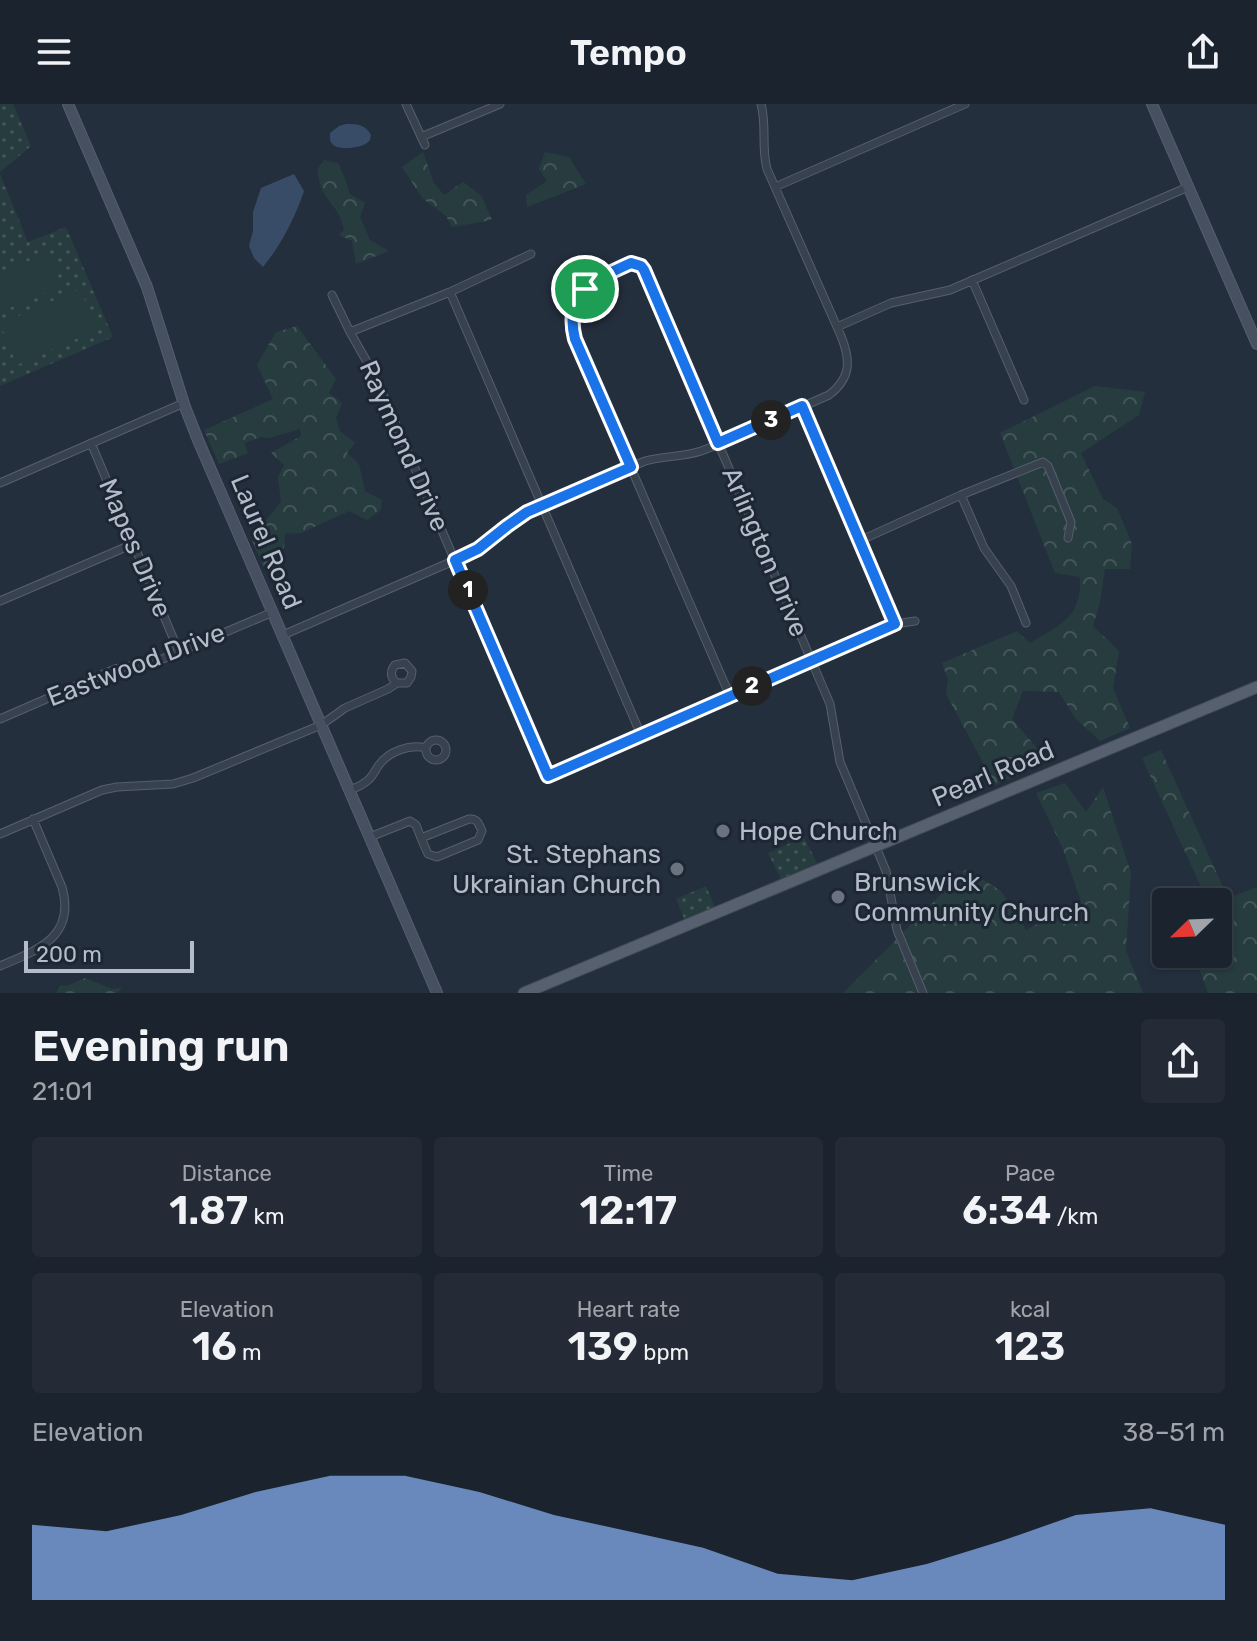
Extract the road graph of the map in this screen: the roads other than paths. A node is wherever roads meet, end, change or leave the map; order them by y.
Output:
1 (68, 104) edge
2 (406, 104) edge
3 (500, 104) edge
4 (761, 104) edge
5 (965, 104) edge
6 (1152, 104) edge
7 (775, 187) junction
8 (1188, 187) junction
9 (531, 254) dead end
10 (972, 280) junction
11 (450, 292) junction
12 (332, 295) dead end
13 (837, 327) junction
14 (350, 332) junction
15 (1257, 344) edge
16 (1024, 400) dead end
17 (184, 403) junction
18 (802, 406) junction
19 (91, 443) junction
20 (718, 443) junction
21 (631, 467) junction
22 (0, 483) edge
23 (961, 495) junction
24 (543, 506) junction
25 (1068, 538) dead end
26 (859, 541) junction
27 (133, 544) junction
28 (455, 560) junction
29 (0, 601) edge
30 (273, 612) junction
31 (915, 621) dead end
32 (1026, 623) dead end
33 (895, 624) junction
34 (283, 635) junction
35 (179, 652) junction
36 (811, 660) junction
37 (397, 683) dead end
38 (1257, 687) edge
39 (730, 696) junction
40 (0, 719) edge
41 (321, 725) junction
42 (641, 735) junction
43 (426, 748) dead end
44 (350, 790) junction
45 (33, 819) junction
46 (0, 834) edge
47 (370, 837) junction
48 (421, 838) junction
49 (876, 846) junction
50 (0, 966) edge
51 (437, 993) edge
52 (524, 993) edge
53 (923, 993) edge

1 - 17 street, Laurel Road
2 - 3 street
4 - 7 street
5 - 7 street
6 - 8 street
7 - 13 street
8 - 10 street
8 - 15 street
9 - 11 street
10 - 13 street
10 - 16 street
11 - 14 street
11 - 24 street
12 - 14 street, Raymond Drive
13 - 18 street
14 - 28 street, Raymond Drive
17 - 19 street
17 - 30 street, Laurel Road
18 - 20 street
18 - 26 street
19 - 22 street
19 - 27 street, Mapes Drive
20 - 21 street
20 - 21 street, Arlington Drive
20 - 36 street, Arlington Drive
21 - 24 street
21 - 39 street
23 - 25 street
23 - 26 street
23 - 32 street
24 - 28 street
24 - 42 street
26 - 33 street
27 - 29 street
27 - 35 street, Mapes Drive
28 - 34 street
28 - 42 street, Raymond Drive
30 - 34 street, Laurel Road
30 - 35 street, Eastwood Drive
31 - 33 street
33 - 36 street
34 - 41 street, Laurel Road
35 - 40 street, Eastwood Drive
36 - 39 street
36 - 49 street, Arlington Drive
37 - 41 street
38 - 49 main road, Pearl Road
39 - 42 street
41 - 44 street, Laurel Road
41 - 45 street
43 - 44 street
44 - 47 street, Laurel Road
45 - 46 street
45 - 50 street
47 - 48 street
47 - 51 street, Laurel Road
48 - 48 street
49 - 52 main road, Pearl Road
49 - 53 street, Arlington Drive

